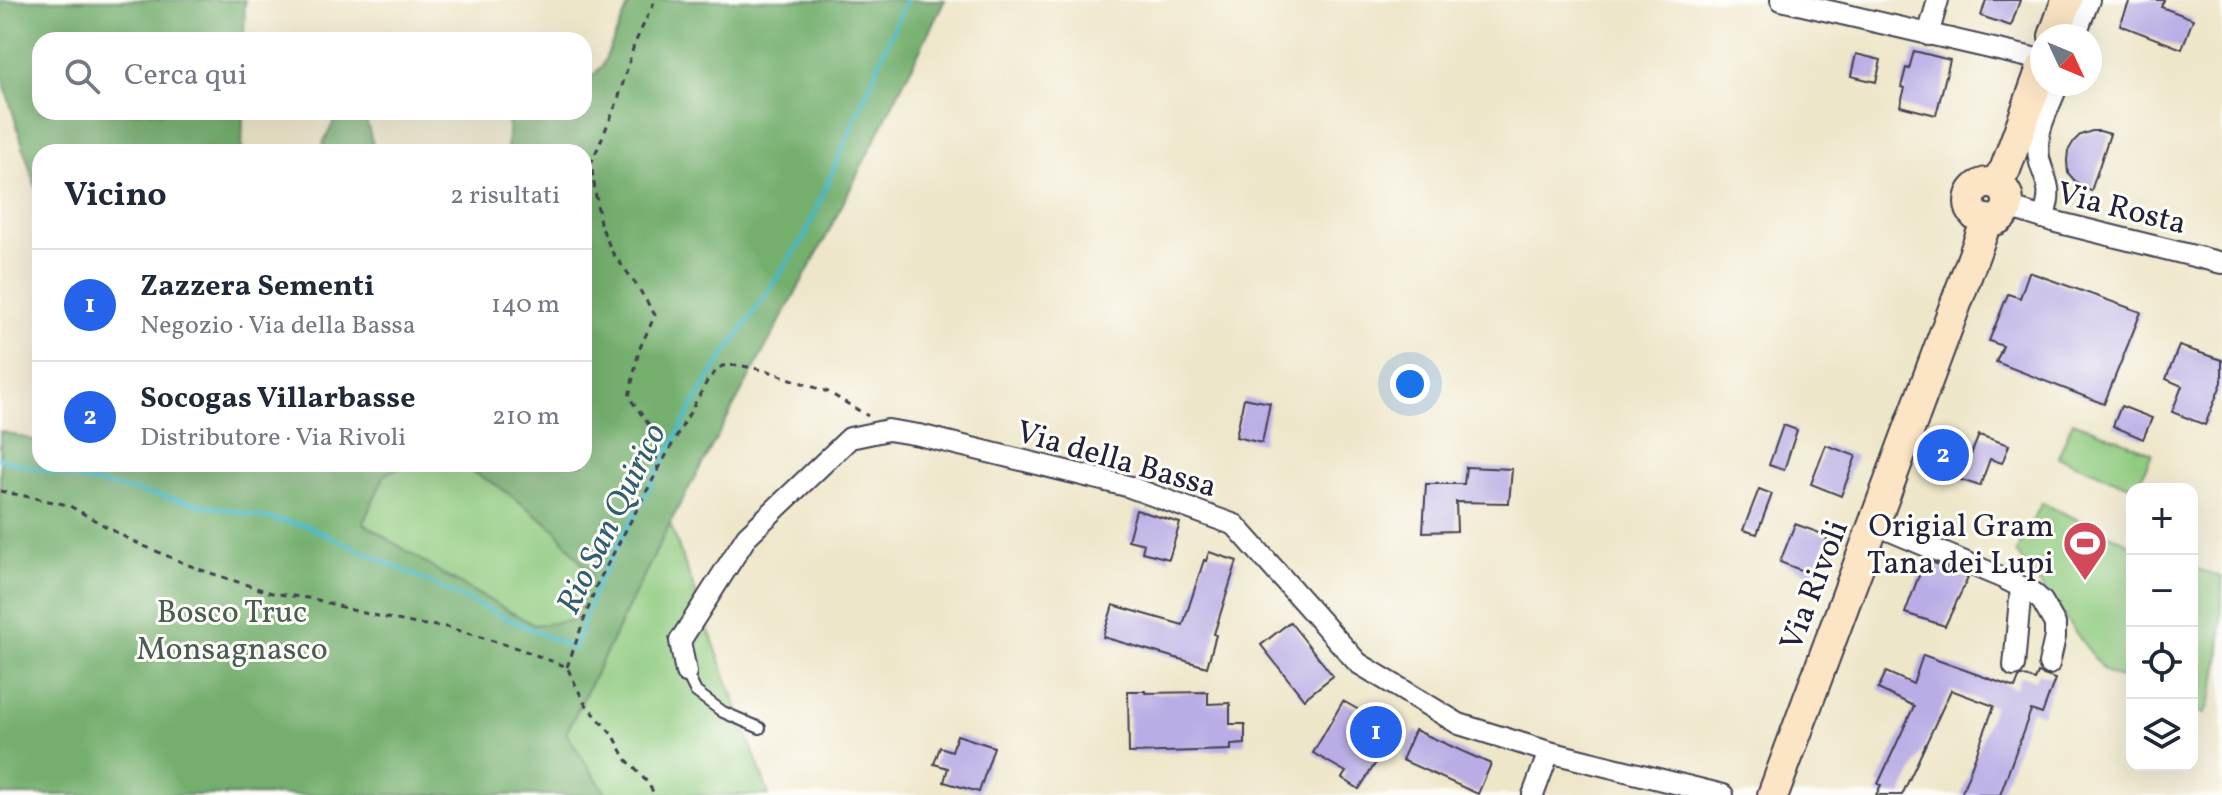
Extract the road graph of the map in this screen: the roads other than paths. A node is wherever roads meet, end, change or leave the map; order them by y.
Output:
1 (1781, 0) edge
2 (1938, 0) edge
3 (2067, 0) edge
4 (2089, 0) edge
5 (2058, 24) edge
6 (2080, 24) edge
7 (1928, 35) junction
8 (2030, 57) edge
9 (2032, 96) edge
10 (2053, 96) edge
11 (1997, 204) junction
12 (2043, 218) junction
13 (2222, 263) edge
14 (1874, 524) junction
15 (2021, 587) junction
16 (2049, 664) dead end
17 (2014, 666) dead end
18 (686, 672) joint
19 (760, 728) dead end
20 (1549, 752) junction
21 (1533, 795) edge
22 (1723, 795) edge
23 (1773, 795) edge

1 - 7 street
2 - 7 street
3 - 5 street
4 - 6 street
7 - 8 street
9 - 11 street, Via Rivoli
10 - 12 street
11 - 12 street, Via Rosta
11 - 14 street, Via Rivoli
12 - 13 street, Via Rosta
14 - 15 street
14 - 23 street, Via Rivoli
15 - 16 street
15 - 17 street
18 - 19 lane
18 - 20 street, Via della Bassa
20 - 21 street
20 - 22 street, Via della Bassa

